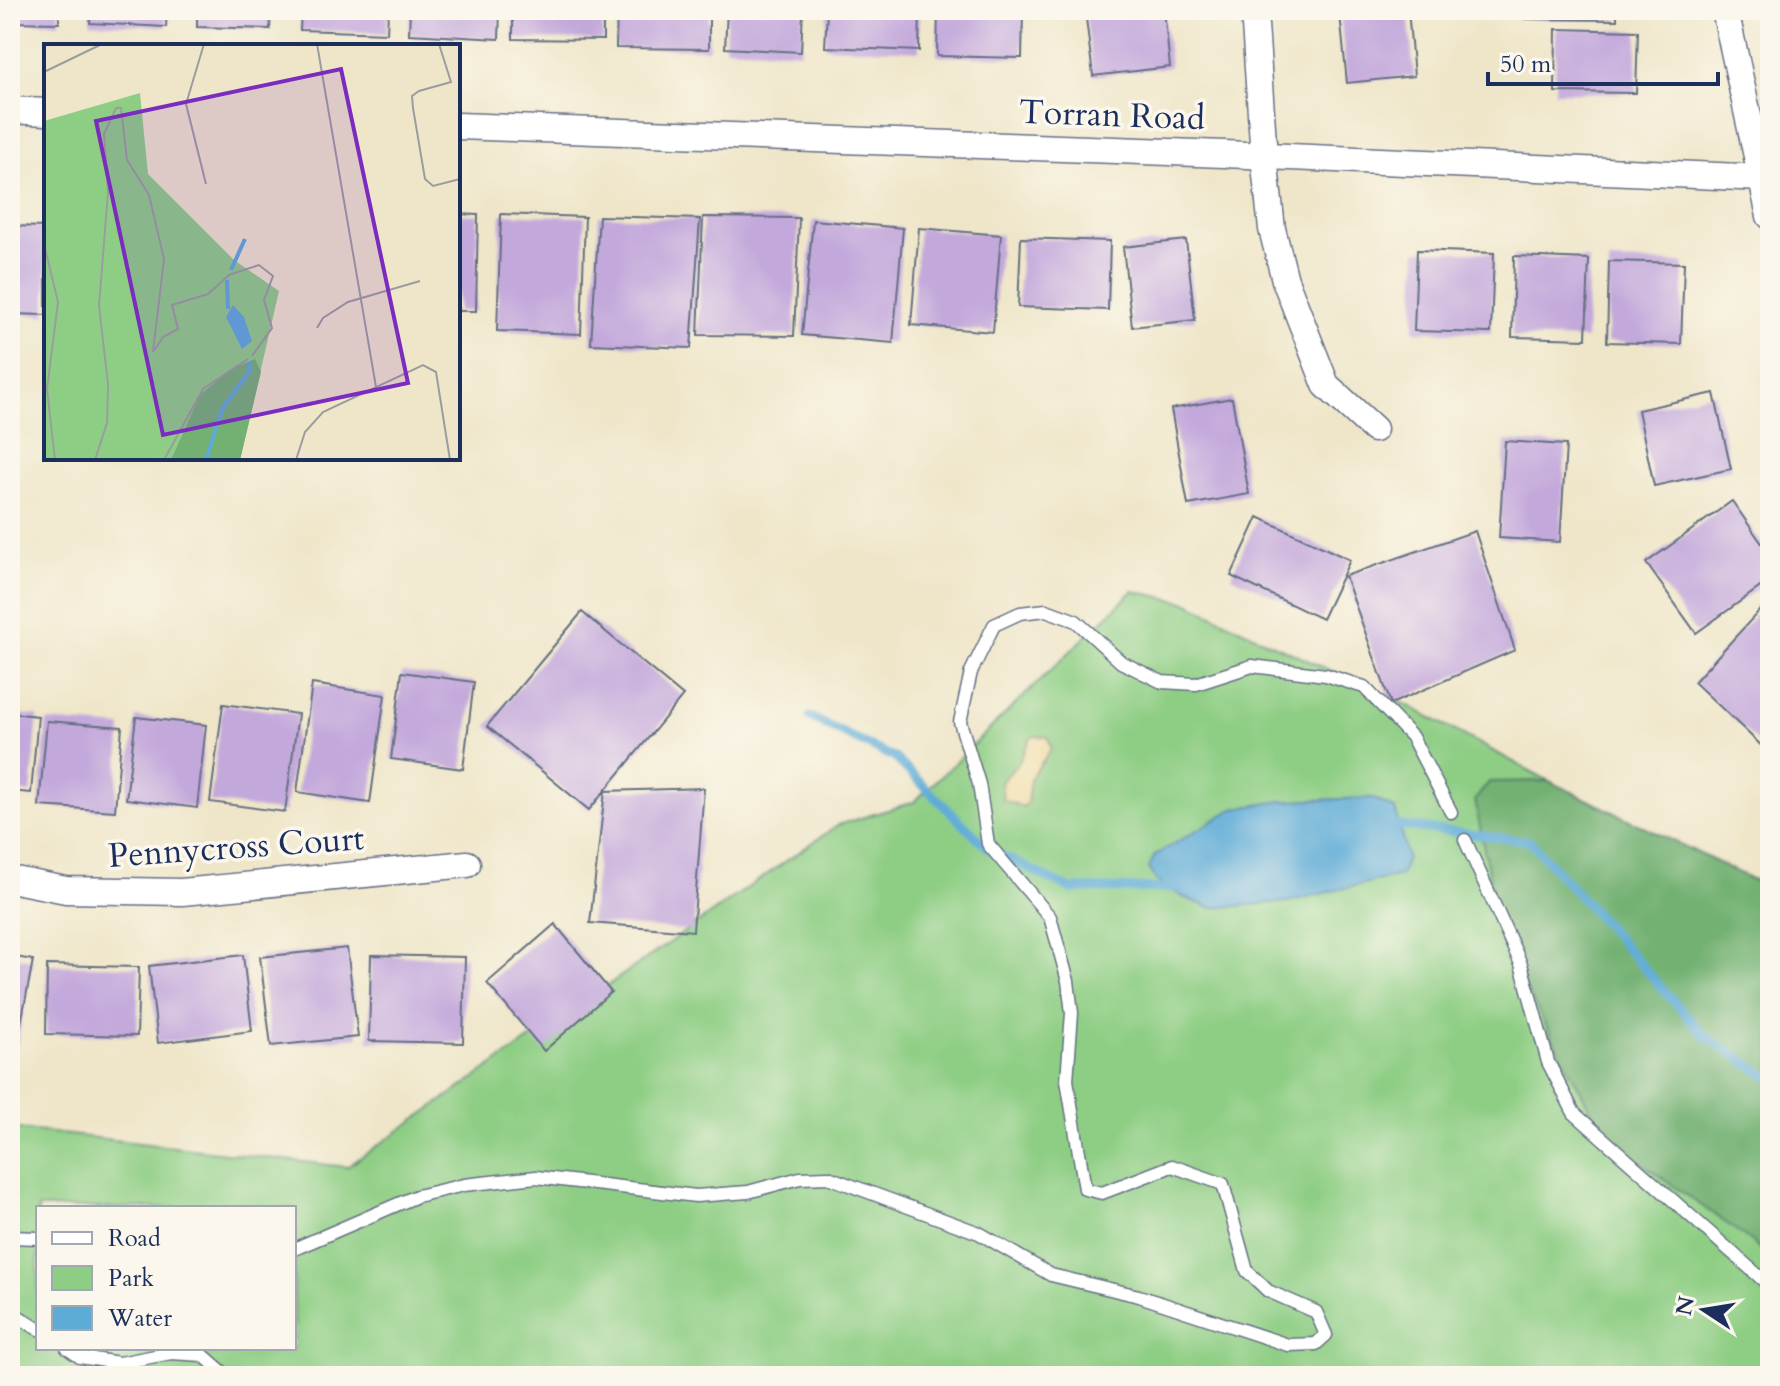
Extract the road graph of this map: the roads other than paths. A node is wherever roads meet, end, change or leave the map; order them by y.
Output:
1 (1254, 10) edge
2 (1725, 10) edge
3 (10, 110) edge
4 (44, 112) edge
5 (460, 126) edge
6 (1264, 157) junction
7 (1763, 178) junction
8 (1770, 216) edge
9 (1374, 429) dead end
10 (1451, 812) dead end
11 (1465, 840) dead end
12 (467, 864) dead end
13 (10, 879) edge
14 (10, 1237) edge
15 (36, 1238) edge
16 (296, 1248) edge
17 (1770, 1286) edge
18 (10, 1311) edge
19 (36, 1328) edge
20 (70, 1350) edge
21 (227, 1376) edge

1 - 6 street
2 - 7 street
3 - 4 street
5 - 6 street, Torran Road
6 - 7 street, Torran Road
6 - 9 street
7 - 8 street
10 - 16 lane
11 - 17 lane
12 - 13 street, Pennycross Court
14 - 15 lane
18 - 19 lane
20 - 21 lane

